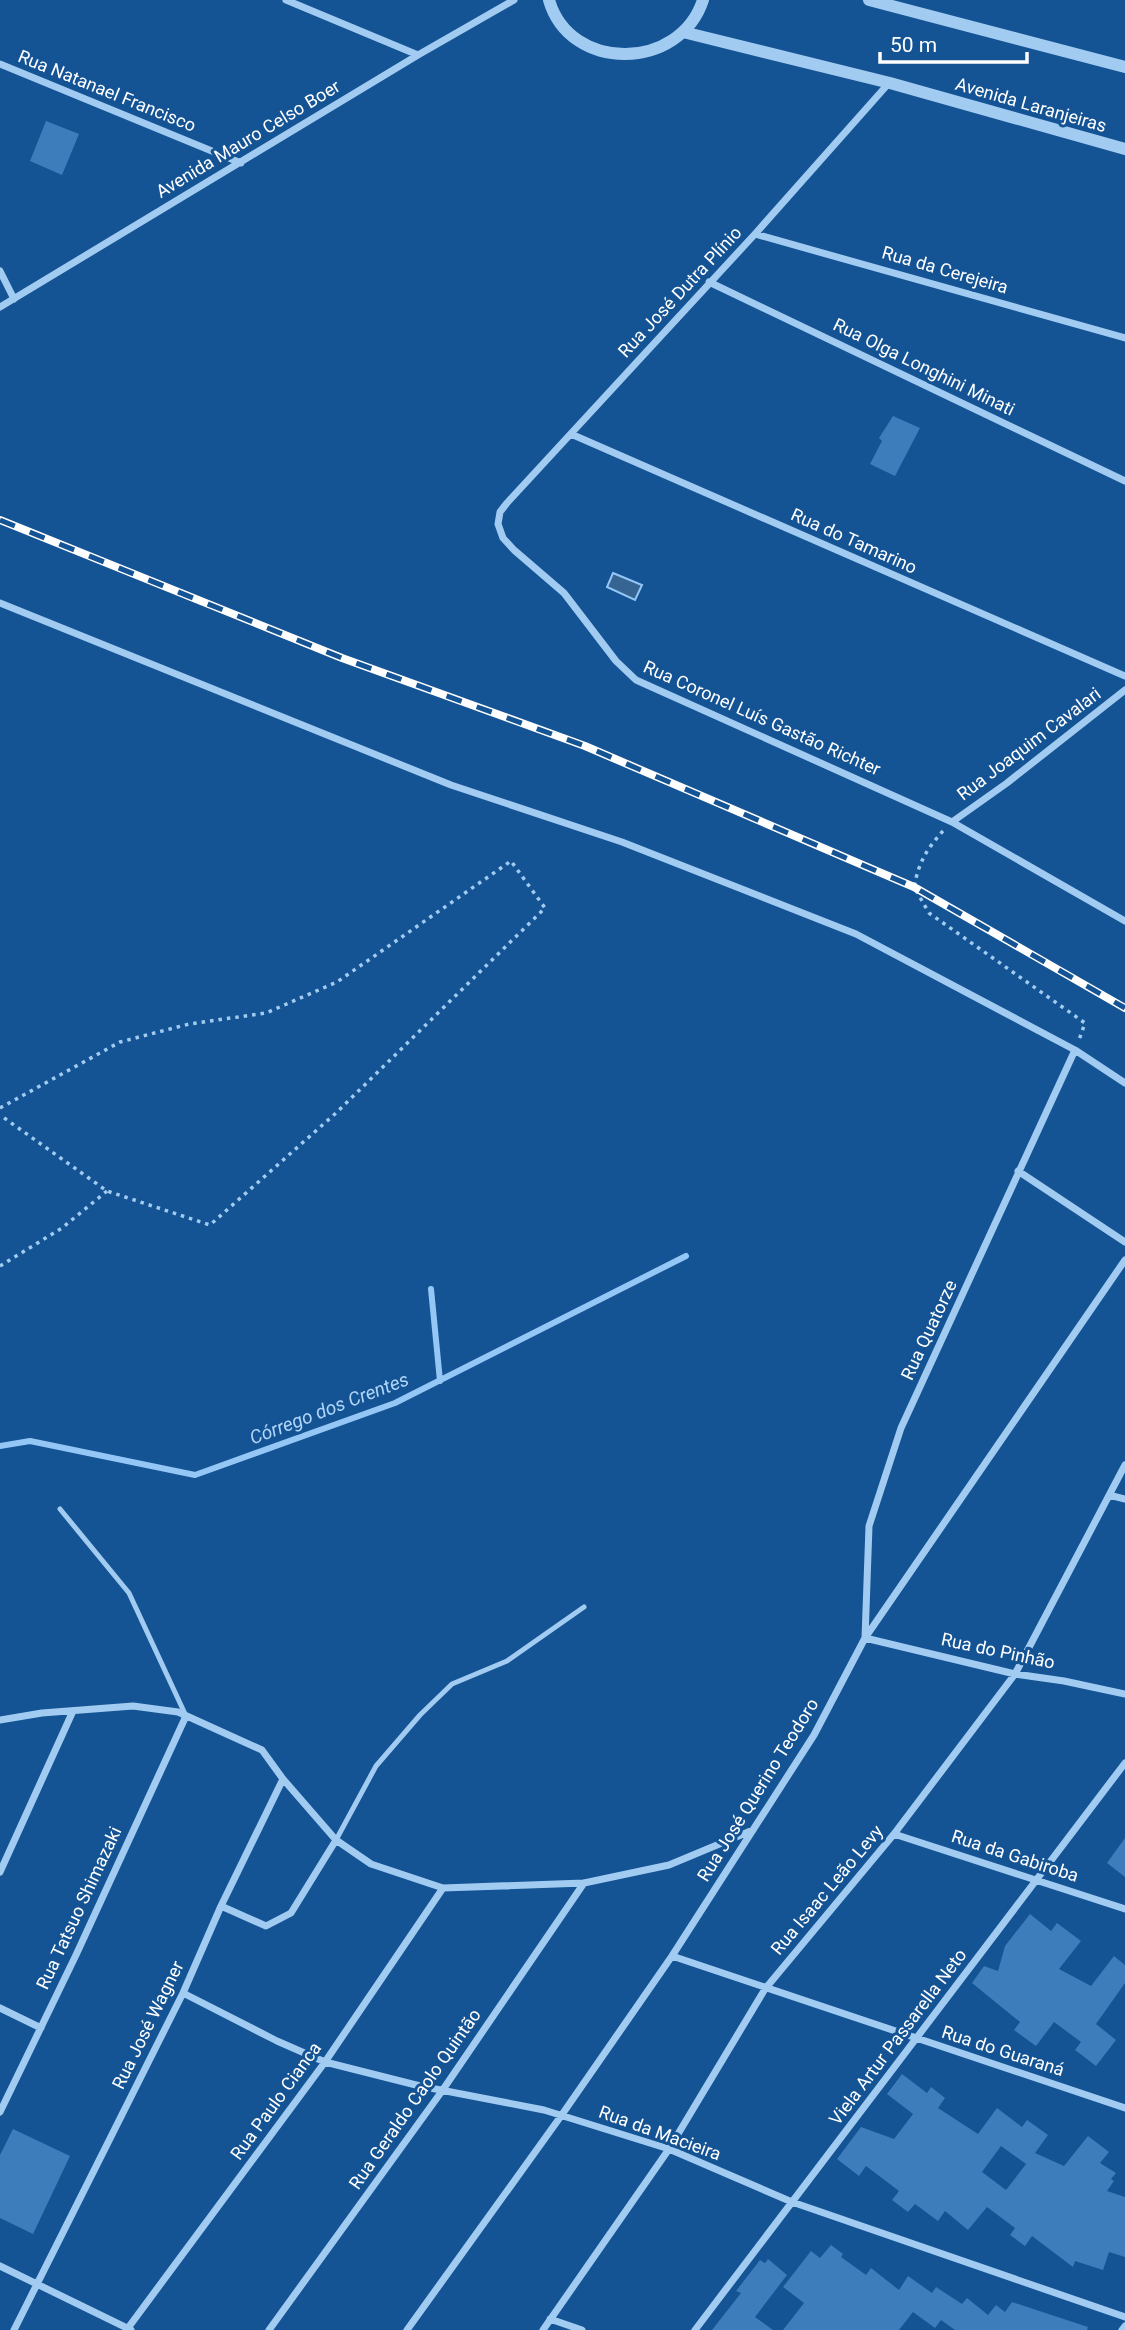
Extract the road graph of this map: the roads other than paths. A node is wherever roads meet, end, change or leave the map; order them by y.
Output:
1 (286, 0) edge
2 (514, 0) edge
3 (549, 0) edge
4 (703, 0) edge
5 (869, 0) edge
6 (683, 32) junction
7 (418, 55) junction
8 (0, 64) edge
9 (1125, 67) edge
10 (890, 83) junction
11 (1125, 149) edge
12 (241, 163) junction
13 (755, 234) junction
14 (0, 271) edge
15 (709, 282) junction
16 (14, 299) junction
17 (0, 307) edge
18 (1125, 338) edge
19 (571, 434) junction
20 (1125, 481) edge
21 (498, 524) joint
22 (0, 603) edge
23 (1125, 676) edge
24 (1125, 690) edge
25 (951, 822) junction
26 (1125, 921) edge
27 (1075, 1050) junction
28 (1125, 1083) edge
29 (1018, 1171) junction
30 (1125, 1242) edge
31 (1125, 1260) edge
32 (1125, 1465) edge
33 (1109, 1495) junction
34 (1125, 1499) edge
35 (60, 1508) dead end
36 (584, 1607) dead end
37 (865, 1638) junction
38 (1015, 1674) junction
39 (1125, 1694) edge
40 (73, 1711) junction
41 (186, 1716) junction
42 (0, 1720) edge
43 (1125, 1763) edge
44 (283, 1779) junction
45 (754, 1830) junction
46 (894, 1834) junction
47 (336, 1840) junction
48 (0, 1872) edge
49 (1037, 1880) junction
50 (584, 1883) junction
51 (443, 1888) junction
52 (221, 1906) junction
53 (1125, 1909) edge
54 (672, 1956) junction
55 (765, 1989) junction
56 (183, 1993) junction
57 (0, 2008) edge
58 (41, 2028) junction
59 (916, 2039) junction
60 (325, 2062) junction
61 (442, 2091) junction
62 (1125, 2108) edge
63 (0, 2112) edge
64 (561, 2116) junction
65 (669, 2149) junction
66 (792, 2203) junction
67 (0, 2266) edge
68 (37, 2283) junction
69 (1125, 2317) edge
70 (550, 2319) junction
71 (130, 2329) edge
72 (14, 2330) edge
73 (269, 2330) edge
74 (407, 2330) edge
75 (543, 2330) edge
76 (582, 2330) edge
77 (695, 2330) edge

1 - 7 street
2 - 7 street, Avenida Mauro Celso Boer
3 - 6 street
4 - 6 street
5 - 9 street
6 - 10 street, Avenida Laranjeiras
7 - 12 street, Avenida Mauro Celso Boer
8 - 12 street, Rua Natanael Francisco
10 - 11 street, Avenida Laranjeiras
10 - 13 street, Rua José Dutra Plínio
12 - 16 street, Avenida Mauro Celso Boer
13 - 15 street, Rua José Dutra Plínio
13 - 18 street, Rua da Cerejeira
14 - 16 street
15 - 19 street, Rua José Dutra Plínio
15 - 20 street, Rua Olga Longhini Minati
16 - 17 street, Avenida Mauro Celso Boer
19 - 21 street, Rua José Dutra Plínio
19 - 23 street, Rua do Tamarino
21 - 25 street, Rua Coronel Luís Gastão Richter
22 - 27 street
24 - 25 street, Rua Joaquim Cavalari
25 - 26 street, Rua Coronel Luís Gastão Richter
27 - 28 street
27 - 29 street, Rua Quatorze
29 - 30 street
29 - 37 street, Rua Quatorze
31 - 37 street, Rua José Querino Teodoro
32 - 33 street, Rua Isaac Leão Levy
33 - 34 street
33 - 38 street, Rua Isaac Leão Levy
35 - 41 lane
36 - 47 lane
37 - 38 street, Rua do Pinhão
37 - 45 street, Rua José Querino Teodoro
38 - 39 street, Rua do Pinhão
38 - 46 street, Rua Isaac Leão Levy
40 - 41 street
40 - 42 street
40 - 48 street
41 - 44 street
41 - 58 street, Rua Tatsuo Shimazaki
43 - 49 street, Viela Artur Passarella Neto
44 - 47 street
44 - 52 street, Rua José Wagner
45 - 50 street
45 - 54 street, Rua José Querino Teodoro
46 - 49 street, Rua da Gabiroba
46 - 55 street, Rua Isaac Leão Levy
47 - 51 street
47 - 52 street
49 - 53 street, Rua da Gabiroba
49 - 59 street, Viela Artur Passarella Neto
50 - 51 street
50 - 61 street, Rua Geraldo Caolo Quintão
51 - 60 street, Rua Paulo Cianca
52 - 56 street, Rua José Wagner
54 - 55 street, Rua do Guaraná
54 - 64 street, Rua José Querino Teodoro
55 - 59 street, Rua do Guaraná
55 - 65 street, Rua Isaac Leão Levy
56 - 60 street, Rua da Macieira
56 - 68 street, Rua José Wagner
57 - 58 street
58 - 63 street, Rua Tatsuo Shimazaki
59 - 62 street, Rua do Guaraná
59 - 66 street, Viela Artur Passarella Neto
60 - 61 street, Rua da Macieira
60 - 71 street, Rua Paulo Cianca
61 - 64 street, Rua da Macieira
61 - 73 street, Rua Geraldo Caolo Quintão
64 - 65 street, Rua da Macieira
64 - 74 street, Rua José Querino Teodoro
65 - 66 street, Rua da Macieira
65 - 70 street, Rua Isaac Leão Levy
66 - 69 street, Rua da Macieira
66 - 77 street, Viela Artur Passarella Neto
67 - 68 street
68 - 71 street
68 - 72 street, Rua José Wagner
70 - 75 street, Rua Isaac Leão Levy
70 - 76 street

